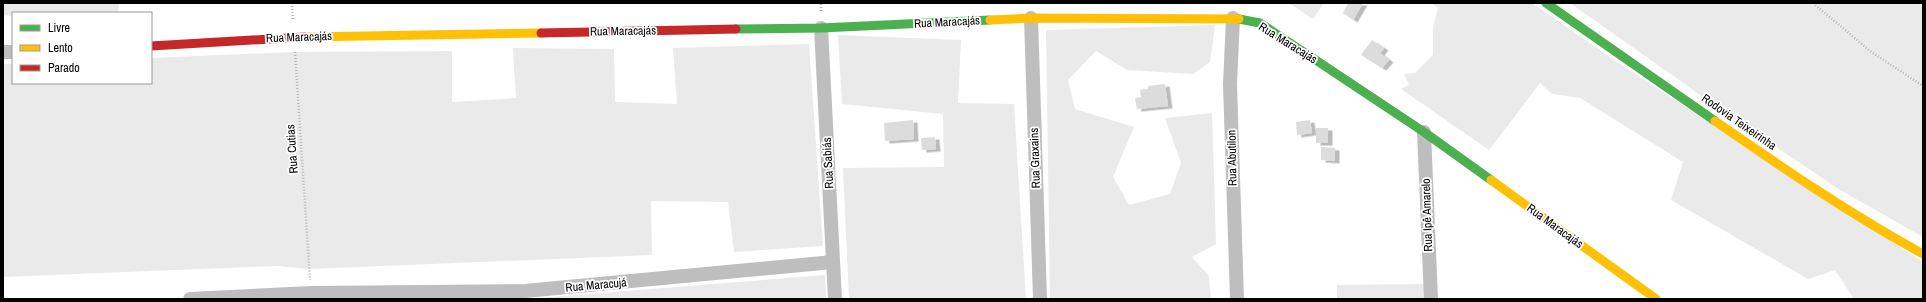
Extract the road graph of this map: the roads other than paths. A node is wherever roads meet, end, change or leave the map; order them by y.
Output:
1 (1546, 3) edge
2 (1031, 18) junction
3 (1233, 18) junction
4 (821, 28) junction
5 (152, 46) edge
6 (1424, 132) junction
7 (1923, 254) edge
8 (833, 262) junction
9 (1640, 294) edge
10 (525, 295) edge
11 (190, 299) edge
12 (835, 299) edge
13 (1040, 299) edge
14 (1237, 299) edge
15 (1431, 299) edge
16 (1656, 299) edge

1 - 7 street, Rodovia Teixeirinha
2 - 3 street, Rua Maracajás
2 - 4 street, Rua Maracajás
2 - 13 street, Rua Graxains
3 - 6 street, Rua Maracajás
3 - 14 street, Rua Abutilon
4 - 5 street, Rua Maracajás
4 - 8 street, Rua Sabiás
6 - 9 street, Rua Maracajás
6 - 15 street, Rua Ipê Amarelo
8 - 10 street, Rua Maracujá
8 - 12 street, Rua Sabiás
9 - 16 street, Rua Maracajás
10 - 11 street, Rua Maracujá

